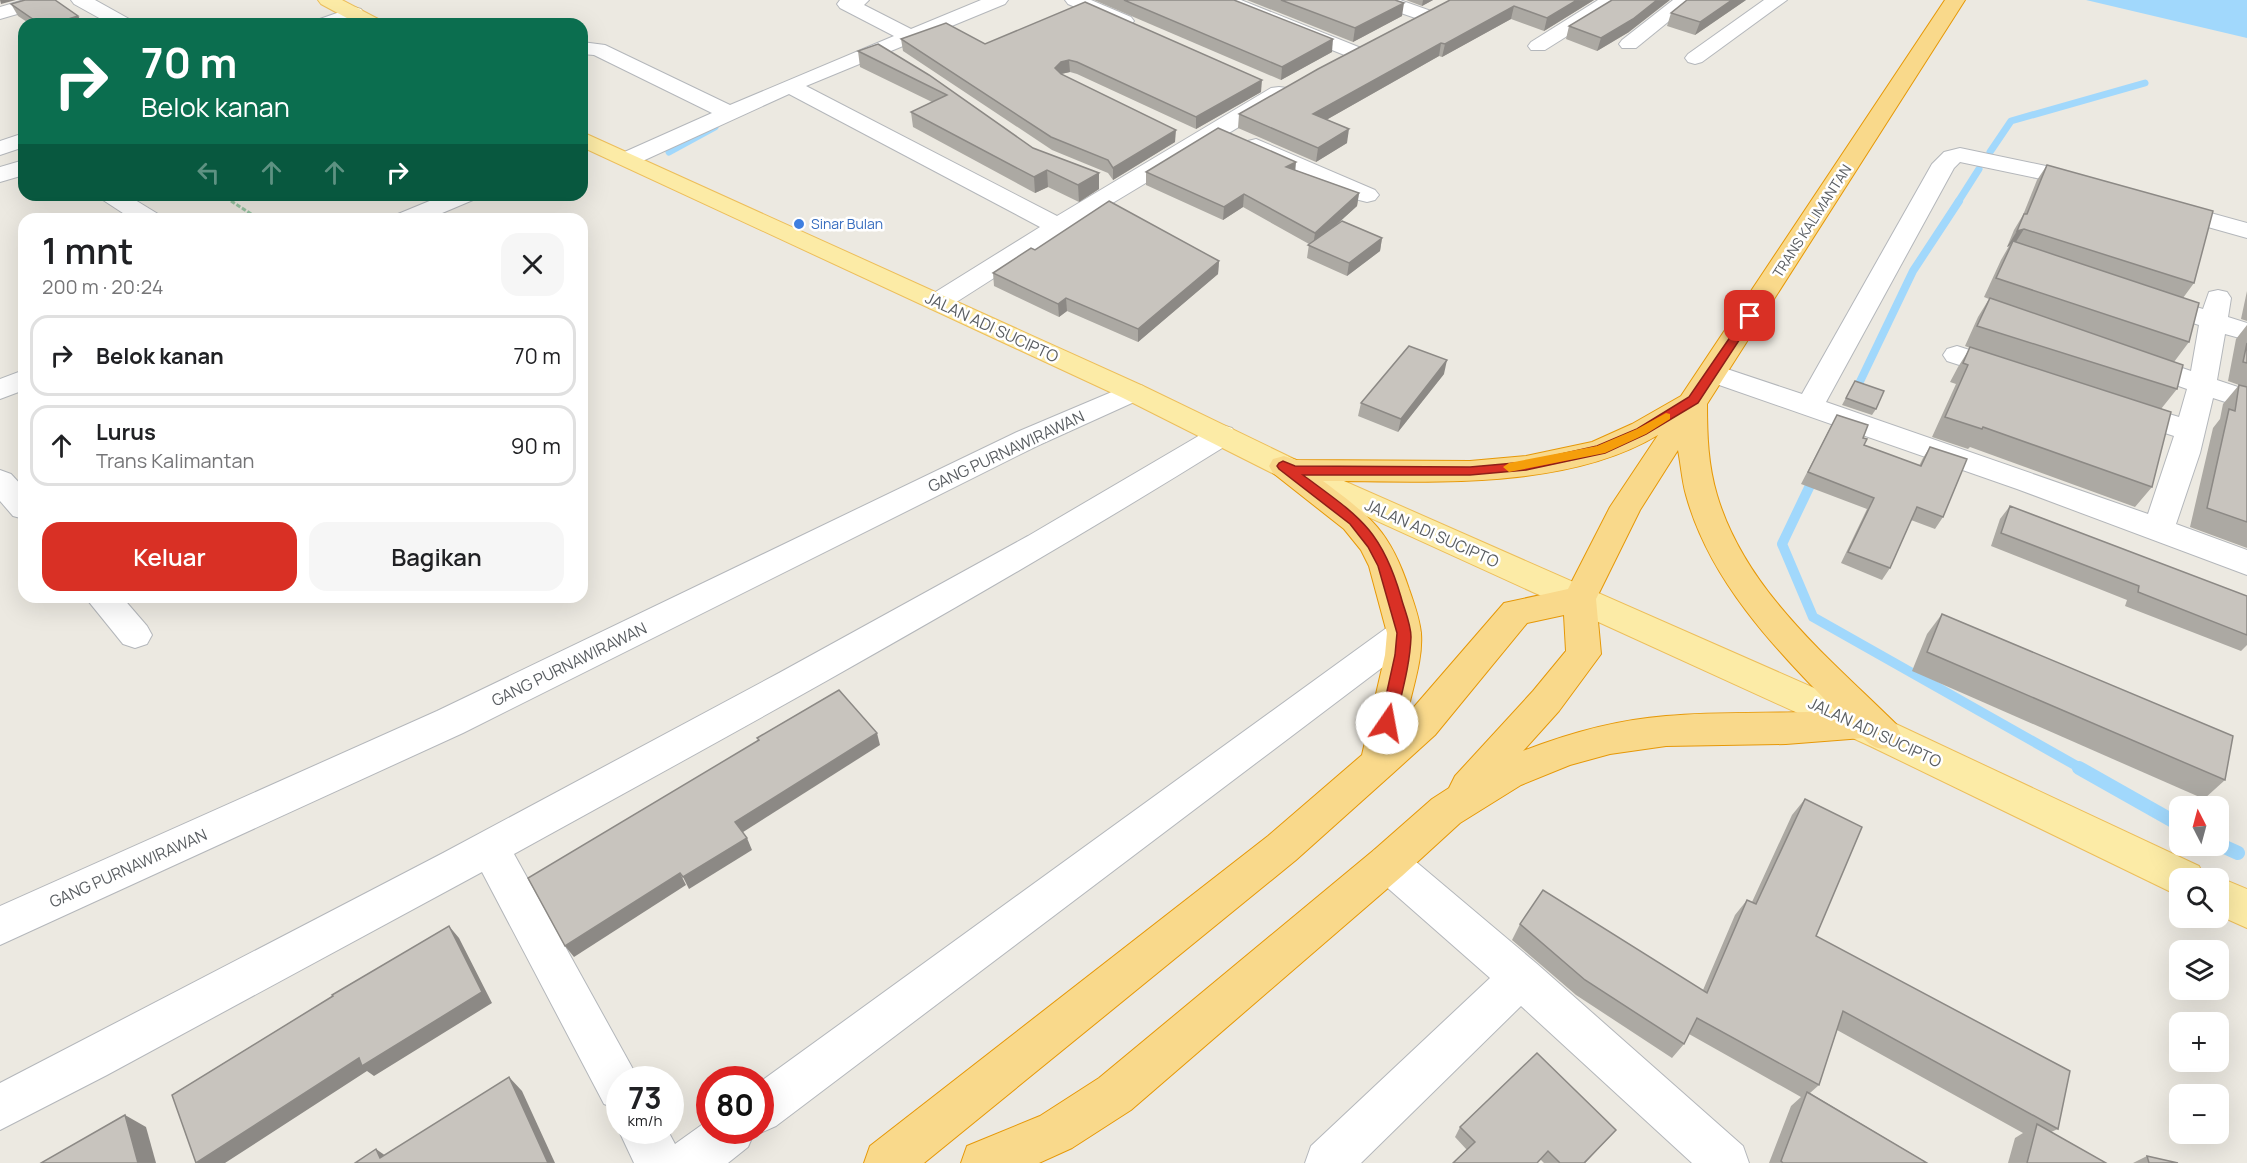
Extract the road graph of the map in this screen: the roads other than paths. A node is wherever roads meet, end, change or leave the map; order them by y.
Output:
1 (45, 0) edge
2 (81, 0) edge
3 (328, 0) edge
4 (1075, 0) edge
5 (1224, 0) edge
6 (1382, 0) edge
7 (1611, 0) edge
8 (1685, 0) edge
9 (1777, 0) edge
10 (1955, 0) edge
11 (846, 1) edge
12 (993, 1) edge
13 (354, 13) junction
14 (0, 14) edge
15 (113, 18) edge
16 (340, 18) edge
17 (363, 18) edge
18 (1140, 29) edge
19 (910, 36) junction
20 (1629, 44) dead end
21 (1538, 46) dead end
22 (588, 48) edge
23 (880, 48) junction
24 (1354, 52) junction
25 (1695, 58) dead end
26 (900, 61) edge
27 (1326, 66) edge
28 (1260, 81) edge
29 (789, 86) junction
30 (730, 113) junction
31 (1176, 130) edge
32 (1207, 135) junction
33 (18, 142) edge
34 (588, 144) edge
35 (0, 148) edge
36 (628, 159) junction
37 (18, 169) edge
38 (0, 175) edge
39 (2113, 193) edge
40 (1367, 195) dead end
41 (120, 201) edge
42 (450, 201) edge
43 (2146, 202) edge
44 (140, 213) edge
45 (422, 213) edge
46 (1058, 226) junction
47 (2247, 231) edge
48 (2136, 296) edge
49 (938, 302) junction
50 (2216, 310) junction
51 (2247, 332) edge
52 (2114, 354) edge
53 (1957, 355) dead end
54 (1712, 373) junction
55 (2035, 381) edge
56 (18, 382) edge
57 (2202, 384) junction
58 (0, 390) edge
59 (1133, 392) junction
60 (1693, 400) junction
61 (2247, 400) edge
62 (2102, 402) edge
63 (1810, 406) junction
64 (2190, 431) junction
65 (1222, 435) junction
66 (1288, 468) junction
67 (0, 481) edge
68 (18, 501) edge
69 (2158, 530) junction
70 (2247, 563) edge
71 (1579, 598) junction
72 (107, 603) edge
73 (1404, 633) junction
74 (135, 635) dead end
75 (1872, 729) junction
76 (1379, 763) junction
77 (1446, 811) junction
78 (490, 848) junction
79 (1388, 863) junction
80 (2169, 871) edge
81 (2229, 900) edge
82 (2247, 909) edge
83 (0, 926) edge
84 (1521, 976) junction
85 (608, 1066) edge
86 (774, 1100) edge
87 (0, 1107) edge
88 (649, 1144) edge
89 (715, 1144) edge
90 (660, 1163) edge
91 (689, 1163) edge
92 (887, 1163) edge
93 (984, 1163) edge
94 (1328, 1163) edge
95 (1726, 1163) edge

1 - 14 street
2 - 15 street
3 - 13 main road
4 - 18 street
5 - 24 street
6 - 24 street
7 - 21 street
8 - 20 street
9 - 25 street
10 - 54 highway, TRANS KALIMANTAN
11 - 19 street
12 - 19 street
13 - 16 street
13 - 17 main road
19 - 23 street
22 - 30 street
23 - 26 street
23 - 29 street
24 - 27 street
28 - 32 street
29 - 30 street
29 - 46 street
30 - 36 street
31 - 32 street
32 - 40 street
32 - 46 street
33 - 35 street
34 - 36 main road, JALAN ADI SUCIPTO
36 - 49 main road, JALAN ADI SUCIPTO
37 - 38 street
39 - 63 street
41 - 44 street
42 - 45 street
43 - 47 street
46 - 49 street
48 - 50 street
49 - 59 main road, JALAN ADI SUCIPTO
50 - 51 street
50 - 57 street
52 - 57 street
53 - 55 street
54 - 60 highway, TRANS KALIMANTAN
54 - 63 street
56 - 58 street
57 - 61 street
57 - 64 street
59 - 65 main road, JALAN ADI SUCIPTO
59 - 83 street, GANG PURNAWIRAWAN
60 - 66 highway
60 - 71 highway, TRANS KALIMANTAN
60 - 75 highway
62 - 64 street
63 - 69 street
64 - 69 street
65 - 66 main road, JALAN ADI SUCIPTO
65 - 78 street
66 - 71 main road, JALAN ADI SUCIPTO
66 - 73 highway
67 - 68 street
69 - 70 street
71 - 75 main road, JALAN ADI SUCIPTO
71 - 76 highway
71 - 77 highway
72 - 74 street
73 - 76 highway
73 - 86 street
75 - 77 highway
75 - 80 main road, JALAN ADI SUCIPTO
76 - 92 highway
77 - 79 highway
78 - 85 street
78 - 87 street
79 - 84 street
79 - 93 highway
81 - 82 main road
84 - 94 street
84 - 95 street
88 - 90 street
89 - 91 street

